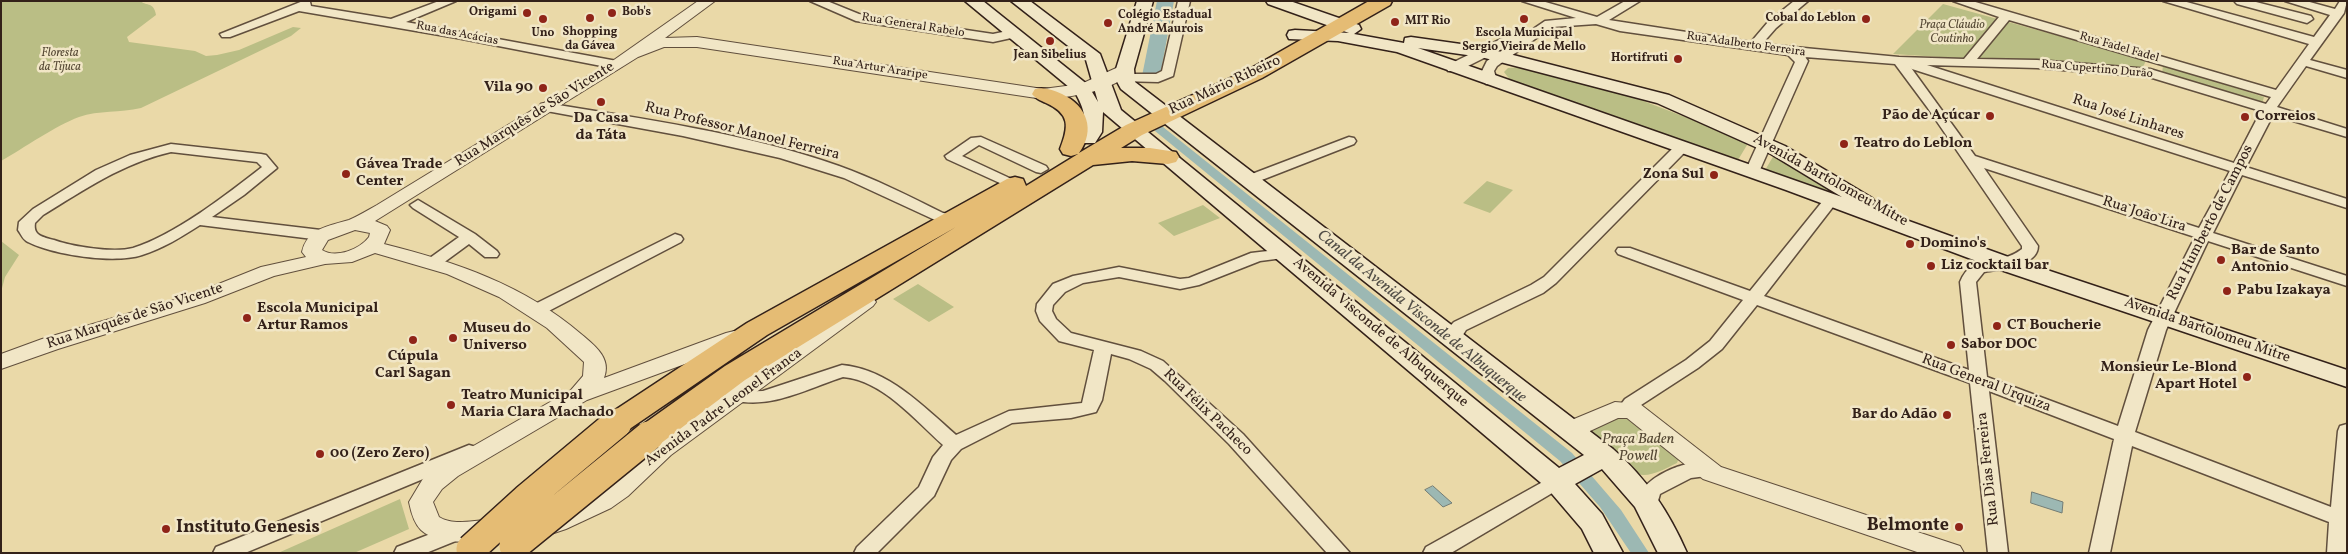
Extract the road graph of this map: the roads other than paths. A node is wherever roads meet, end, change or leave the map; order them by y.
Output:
1 (312, 1) edge
2 (450, 1) edge
3 (708, 1) edge
4 (816, 1) edge
5 (974, 1) edge
6 (1020, 1) edge
7 (1145, 1) edge
8 (1184, 1) edge
9 (1274, 1) edge
10 (1357, 1) edge
11 (1382, 1) edge
12 (1634, 1) edge
13 (1802, 1) edge
14 (1959, 1) edge
15 (2007, 1) edge
16 (2169, 1) edge
17 (2291, 1) edge
18 (1531, 2) edge
19 (297, 4) edge
20 (2239, 4) edge
21 (2343, 9) edge
22 (2001, 13) junction
23 (687, 16) junction
24 (2306, 19) dead end
25 (1594, 21) junction
26 (392, 22) junction
27 (1330, 26) junction
28 (226, 34) dead end
29 (1012, 34) junction
30 (697, 42) junction
31 (2317, 42) junction
32 (2107, 44) junction
33 (1754, 46) junction
34 (1482, 52) junction
35 (1792, 52) junction
36 (633, 54) junction
37 (1502, 57) junction
38 (2158, 60) junction
39 (1899, 61) junction
40 (1968, 62) junction
41 (2304, 62) junction
42 (1097, 63) junction
43 (617, 65) junction
44 (1453, 68) junction
45 (2086, 68) junction
46 (1125, 70) junction
47 (2150, 72) junction
48 (2347, 74) edge
49 (1491, 81) junction
50 (1102, 82) junction
51 (1082, 89) junction
52 (1043, 94) junction
53 (2278, 96) junction
54 (546, 107) junction
55 (2270, 109) junction
56 (1157, 110) junction
57 (1128, 124) junction
58 (2347, 133) edge
59 (1349, 141) dead end
60 (1765, 143) junction
61 (1681, 148) junction
62 (1076, 153) junction
63 (1168, 157) junction
64 (1969, 159) junction
65 (1041, 169) junction
66 (2236, 169) junction
67 (1752, 172) junction
68 (1249, 180) junction
69 (1013, 185) junction
70 (1831, 200) junction
71 (2347, 204) edge
72 (418, 205) dead end
73 (380, 218) junction
74 (951, 218) junction
75 (199, 220) junction
76 (1926, 233) junction
77 (2204, 235) junction
78 (469, 237) junction
79 (675, 239) dead end
80 (371, 246) junction
81 (318, 247) junction
82 (1624, 251) dead end
83 (491, 254) dead end
84 (1285, 254) junction
85 (433, 263) junction
86 (2006, 264) junction
87 (900, 272) junction
88 (2347, 281) edge
89 (1754, 298) junction
90 (535, 310) junction
91 (2163, 318) junction
92 (757, 330) junction
93 (1453, 337) junction
94 (1103, 348) junction
95 (1, 362) edge
96 (2347, 379) edge
97 (1979, 380) junction
98 (579, 395) junction
99 (740, 396) junction
100 (1632, 410) junction
101 (2347, 432) edge
102 (1579, 436) junction
103 (2124, 437) junction
104 (504, 438) junction
105 (954, 444) junction
106 (1688, 455) junction
107 (1604, 456) junction
108 (1707, 470) junction
109 (1628, 477) junction
110 (1557, 480) junction
111 (1649, 504) junction
112 (2343, 520) edge
113 (463, 540) junction
114 (514, 546) dead end
115 (224, 553) edge
116 (404, 553) edge
117 (864, 553) edge
118 (1340, 553) edge
119 (1433, 553) edge
120 (1609, 553) edge
121 (1672, 553) edge
122 (1951, 553) edge
123 (1998, 553) edge
124 (2099, 553) edge
125 (2337, 553) edge

1 - 19 street
2 - 26 street
3 - 23 street, Rua Marquês de São Vicente
4 - 29 street, Rua General Rabelo
5 - 29 main road
6 - 42 main road
7 - 46 main road
8 - 46 street
9 - 27 main road, Avenida Bartolomeu Mitre
10 - 27 highway, Rua Mário Ribeiro
11 - 27 highway, Rua Mário Ribeiro
12 - 25 street
13 - 33 street
14 - 22 street, Rua Fadel Fadel
15 - 22 street
16 - 31 street
17 - 21 street
18 - 25 street
18 - 34 street
19 - 26 street, Rua das Acácias
19 - 28 street
20 - 24 street
21 - 31 street, Rua Humberto de Campos
22 - 32 street, Rua Fadel Fadel
22 - 40 street
23 - 30 street
23 - 36 street, Rua Marquês de São Vicente
25 - 33 street, Rua Adalberto Ferreira
25 - 37 street
26 - 43 street, Rua das Acácias
27 - 34 main road, Avenida Bartolomeu Mitre
27 - 44 main road, Avenida Bartolomeu Mitre
27 - 56 highway, Rua Mário Ribeiro
27 - 56 highway, Rua Mário Ribeiro
29 - 51 main road
30 - 36 street, Rua Artur Araripe
30 - 52 street, Rua Artur Araripe
31 - 41 street, Rua Humberto de Campos
32 - 38 street, Rua Fadel Fadel
32 - 45 street
33 - 35 street, Rua Adalberto Ferreira
34 - 37 main road, Avenida Bartolomeu Mitre
34 - 44 street
35 - 39 street, Rua Adalberto Ferreira
35 - 60 street
36 - 43 street, Rua Marquês de São Vicente
37 - 49 street
37 - 60 main road, Avenida Bartolomeu Mitre
38 - 47 street
38 - 53 street, Rua Fadel Fadel
39 - 40 street, Rua Cupertino Durão
39 - 64 street
39 - 66 street, Rua José Linhares
40 - 45 street, Rua Cupertino Durão
41 - 48 street
41 - 53 street, Rua Humberto de Campos
42 - 46 main road
42 - 50 main road, Avenida Visconde de Albuquerque
43 - 54 street, Rua Marquês de São Vicente
44 - 49 main road, Avenida Bartolomeu Mitre
45 - 47 street, Rua Cupertino Durão
46 - 50 street, Rua Artur Araripe
46 - 56 main road
47 - 55 street, Rua Cupertino Durão
49 - 61 main road, Avenida Bartolomeu Mitre
50 - 51 street, Rua Artur Araripe
50 - 57 main road, Avenida Visconde de Albuquerque
51 - 52 street, Rua Artur Araripe
51 - 62 main road
52 - 62 highway
53 - 55 street, Rua Humberto de Campos
54 - 73 street, Rua Marquês de São Vicente
54 - 74 street, Rua Professor Manoel Ferreira
55 - 58 street, Rua Cupertino Durão
55 - 66 street, Rua Humberto de Campos
56 - 57 highway, Rua Mário Ribeiro
56 - 68 main road
57 - 62 highway, Rua Mário Ribeiro
57 - 62 highway, Rua Mário Ribeiro
57 - 63 main road, Avenida Visconde de Albuquerque
59 - 68 street
60 - 67 street
60 - 76 main road, Avenida Bartolomeu Mitre
61 - 67 main road, Avenida Bartolomeu Mitre
61 - 93 street
62 - 63 highway
62 - 65 highway, Avenida Padre Leonel Franca
62 - 87 highway, Avenida Padre Leonel Franca
63 - 84 main road, Avenida Visconde de Albuquerque
64 - 77 street, Rua João Lira
64 - 86 street
65 - 69 highway, Avenida Padre Leonel Franca
65 - 69 street
66 - 71 street, Rua José Linhares
66 - 77 street, Rua Humberto de Campos
67 - 70 main road, Avenida Bartolomeu Mitre
68 - 93 main road
69 - 74 highway, Avenida Padre Leonel Franca
70 - 76 main road, Avenida Bartolomeu Mitre
70 - 89 street
72 - 78 street
73 - 80 street
73 - 81 street
74 - 92 highway, Avenida Padre Leonel Franca
75 - 75 street
75 - 81 street
76 - 86 main road, Avenida Bartolomeu Mitre
77 - 88 street, Rua João Lira
77 - 91 street, Rua Humberto de Campos
78 - 83 street
78 - 85 street
79 - 90 street
80 - 81 street
80 - 85 street
81 - 95 street, Rua Marquês de São Vicente
82 - 89 street, Rua General Urquiza
84 - 94 street, Rua Félix Pacheco
84 - 110 main road, Avenida Visconde de Albuquerque
85 - 90 street
86 - 91 main road, Avenida Bartolomeu Mitre
86 - 97 street, Rua Dias Ferreira
87 - 99 street, Avenida Padre Leonel Franca
87 - 114 highway, Avenida Padre Leonel Franca, bridge
89 - 97 street, Rua General Urquiza
89 - 100 street
90 - 98 street
91 - 96 main road, Avenida Bartolomeu Mitre
91 - 103 street, Rua Humberto de Campos
92 - 98 street, Avenida Padre Leonel Franca
92 - 113 highway, Avenida Padre Leonel Franca, bridge
93 - 102 main road
94 - 105 street
94 - 118 street, Rua Félix Pacheco
97 - 103 street, Rua General Urquiza
97 - 123 street, Rua Dias Ferreira
98 - 104 street, Avenida Padre Leonel Franca
99 - 105 street
99 - 113 street, Avenida Padre Leonel Franca
100 - 102 street
100 - 106 street
101 - 112 street
102 - 107 main road
103 - 112 street, Rua General Urquiza
103 - 124 street, Rua Humberto de Campos
104 - 113 street, Avenida Padre Leonel Franca
104 - 115 street, Avenida Padre Leonel Franca
105 - 117 street
106 - 108 street
106 - 109 street
107 - 109 main road
107 - 110 main road
108 - 111 street
108 - 122 street
109 - 111 main road
110 - 119 street
110 - 120 main road, Avenida Visconde de Albuquerque
111 - 121 main road
112 - 125 street
113 - 116 street, Avenida Padre Leonel Franca

